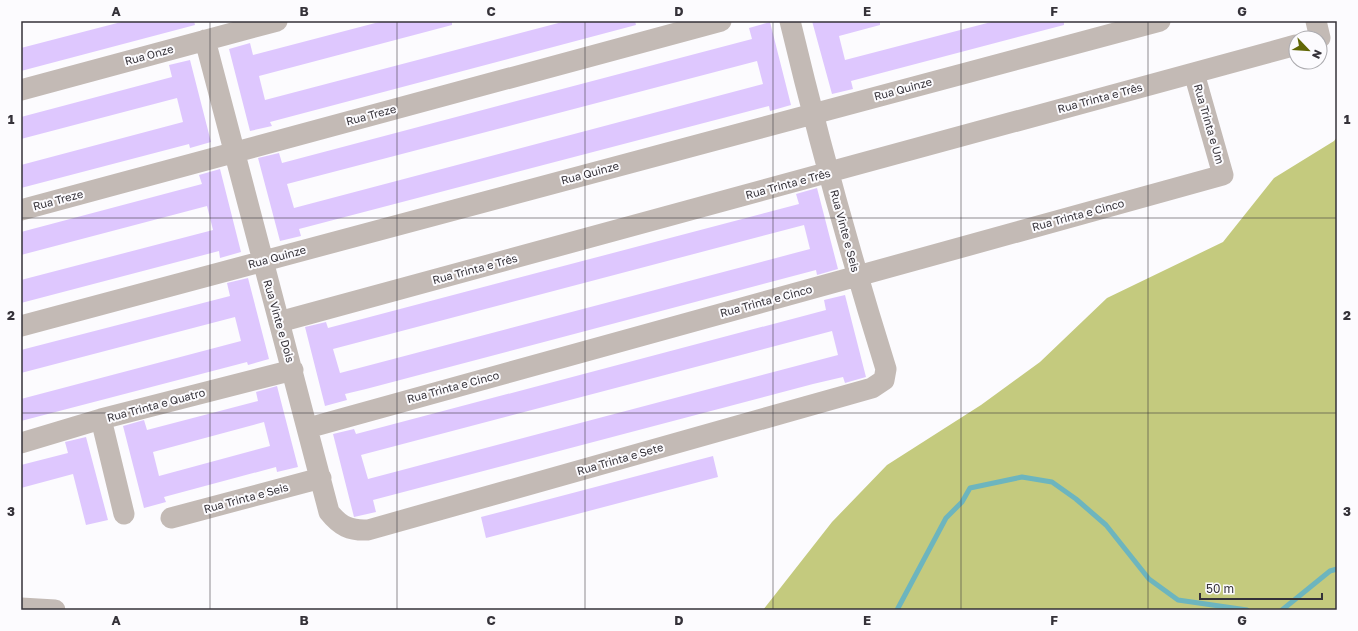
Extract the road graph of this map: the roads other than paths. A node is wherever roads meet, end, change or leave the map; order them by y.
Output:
1 (277, 21) edge
2 (721, 21) edge
3 (790, 21) edge
4 (1160, 21) edge
5 (204, 40) junction
6 (1288, 47) edge
7 (1194, 73) junction
8 (21, 90) edge
9 (812, 114) junction
10 (234, 152) junction
11 (829, 173) junction
12 (1223, 175) joint
13 (21, 210) edge
14 (262, 261) junction
15 (857, 276) junction
16 (279, 322) junction
17 (21, 326) edge
18 (292, 370) junction
19 (872, 388) joint
20 (101, 419) junction
21 (308, 428) junction
22 (21, 443) edge
23 (321, 478) junction
24 (124, 514) dead end
25 (171, 518) dead end
26 (368, 530) joint
27 (21, 608) edge
28 (55, 610) edge

1 - 5 street, Rua Onze
2 - 10 street, Rua Treze
3 - 9 street, Rua Vinte e Seis
4 - 9 street, Rua Quinze
5 - 8 street, Rua Onze
5 - 10 street, Rua Vinte e Dois
6 - 7 street, Rua Trinta e Três
7 - 11 street, Rua Trinta e Três
7 - 12 street, Rua Trinta e Um
9 - 11 street, Rua Vinte e Seis
9 - 14 street, Rua Quinze
10 - 13 street, Rua Treze
10 - 14 street, Rua Vinte e Dois
11 - 15 street, Rua Vinte e Seis
11 - 16 street, Rua Trinta e Três
12 - 15 street, Rua Trinta e Cinco
14 - 16 street, Rua Vinte e Dois
14 - 17 street, Rua Quinze
15 - 19 street, Rua Vinte e Seis
15 - 21 street, Rua Trinta e Cinco
16 - 18 street, Rua Vinte e Dois
18 - 20 street, Rua Trinta e Quatro
18 - 21 street, Rua Vinte e Dois
19 - 26 street, Rua Trinta e Sete
20 - 22 street, Rua Trinta e Quatro
20 - 24 street
21 - 23 street, Rua Vinte e Dois
23 - 25 street, Rua Trinta e Seis
23 - 26 street, Rua Vinte e Dois
27 - 28 street

